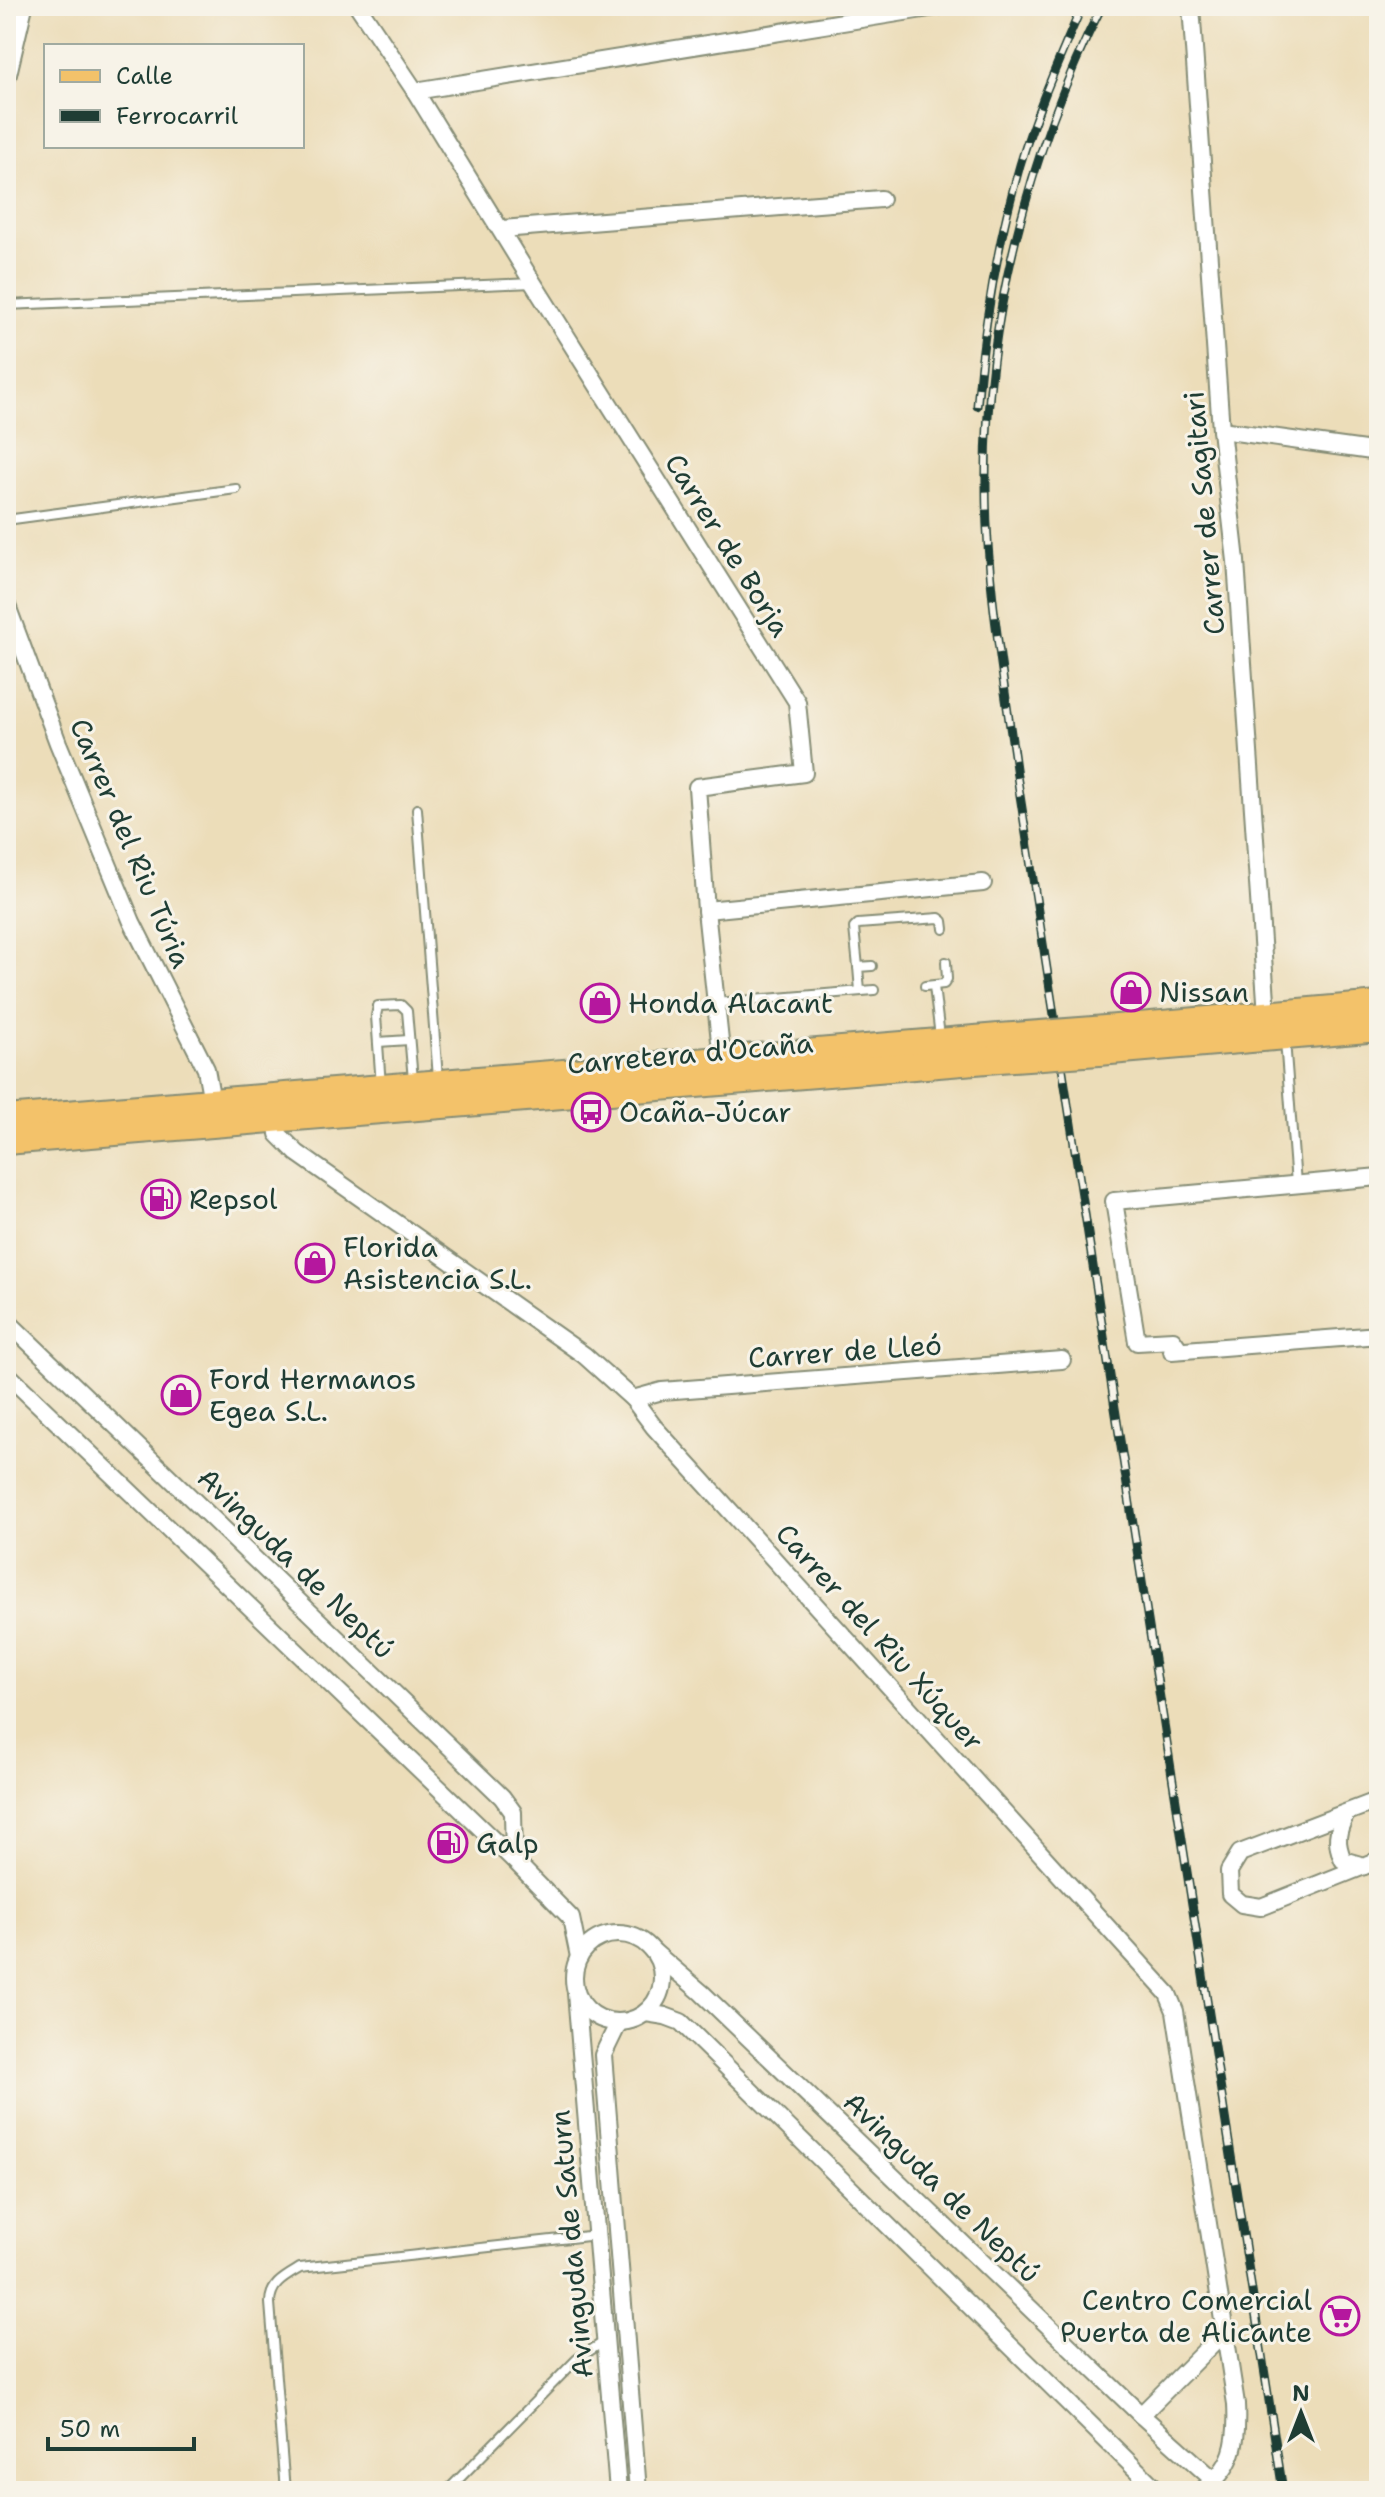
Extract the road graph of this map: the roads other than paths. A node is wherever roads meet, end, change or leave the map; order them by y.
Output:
1 (22, 6) edge
2 (358, 6) edge
3 (942, 6) edge
4 (1191, 6) edge
5 (6, 74) edge
6 (415, 91) junction
7 (881, 199) dead end
8 (502, 229) junction
9 (533, 283) junction
10 (6, 305) edge
11 (1221, 430) junction
12 (1379, 452) edge
13 (236, 489) dead end
14 (6, 520) edge
15 (6, 603) edge
16 (417, 809) dead end
17 (983, 883) dead end
18 (706, 910) junction
19 (944, 929) dead end
20 (946, 962) dead end
21 (872, 966) dead end
22 (858, 967) junction
23 (874, 990) dead end
24 (860, 991) junction
25 (716, 1003) junction
26 (1379, 1005) edge
27 (1267, 1015) junction
28 (1379, 1028) edge
29 (1285, 1036) junction
30 (409, 1040) junction
31 (1096, 1041) junction
32 (378, 1042) junction
33 (941, 1042) junction
34 (999, 1048) junction
35 (722, 1060) junction
36 (745, 1081) junction
37 (426, 1083) junction
38 (381, 1087) junction
39 (212, 1101) junction
40 (6, 1119) edge
41 (277, 1119) junction
42 (6, 1141) edge
43 (1379, 1177) edge
44 (1296, 1184) junction
45 (6, 1320) edge
46 (1379, 1335) edge
47 (1062, 1360) dead end
48 (6, 1373) edge
49 (633, 1399) junction
50 (1379, 1800) edge
51 (1346, 1814) junction
52 (514, 1860) junction
53 (1372, 1863) edge
54 (654, 1952) junction
55 (579, 1957) junction
56 (576, 1993) junction
57 (646, 2013) junction
58 (619, 2022) junction
59 (597, 2235) junction
60 (1224, 2332) junction
61 (606, 2341) junction
62 (1141, 2415) junction
63 (1208, 2486) edge
64 (285, 2491) edge
65 (447, 2491) edge
66 (618, 2491) edge
67 (638, 2491) edge
68 (1158, 2491) edge

1 - 5 street
2 - 6 street, Carrer de Borja
3 - 6 street
4 - 11 street, Carrer de Sagitari
6 - 8 street, Carrer de Borja
7 - 8 street
8 - 9 street, Carrer de Borja
9 - 10 lane
9 - 18 street, Carrer de Borja
11 - 12 street
11 - 27 street, Carrer de Sagitari
13 - 14 lane
15 - 39 street, Carrer del Riu Túria
16 - 37 lane
17 - 18 street
18 - 25 street, Carrer de Borja
19 - 22 lane
20 - 33 lane
21 - 22 lane
22 - 24 lane
23 - 24 lane
24 - 25 lane
25 - 35 street, Carrer de Borja
26 - 27 main road, Carretera d'Ocaña
27 - 31 main road, Carretera d'Ocaña
28 - 29 main road, Carretera d'Ocaña
29 - 31 main road, Carretera d'Ocaña
29 - 44 lane
30 - 32 lane
30 - 32 lane
30 - 37 lane
31 - 34 main road, Carretera d'Ocaña, bridge
32 - 38 lane
33 - 34 main road, Carretera d'Ocaña
33 - 35 main road, Carretera d'Ocaña
34 - 36 main road, Carretera d'Ocaña
35 - 36 street
35 - 37 main road, Carretera d'Ocaña
36 - 41 main road, Carretera d'Ocaña
37 - 38 main road, Carretera d'Ocaña
38 - 39 main road, Carretera d'Ocaña
39 - 40 main road, Carretera d'Ocaña
41 - 42 main road, Carretera d'Ocaña
41 - 49 street, Carrer del Riu Xúquer
43 - 44 street
44 - 46 street
45 - 52 street, Avinguda de Neptú
47 - 49 street, Carrer de Lleó
48 - 52 street
49 - 60 street, Carrer del Riu Xúquer
50 - 51 street
51 - 53 street
51 - 53 street
52 - 55 street
54 - 55 street
54 - 57 street
54 - 62 street, Avinguda de Neptú
55 - 56 street
56 - 58 street
56 - 59 street, Avinguda de Saturn
57 - 58 street
57 - 68 street
58 - 67 street, Avinguda de Saturn
59 - 61 street, Avinguda de Saturn
59 - 64 lane
60 - 62 street
60 - 63 street, Carrer del Riu Xúquer
61 - 65 lane
61 - 66 street, Avinguda de Saturn
62 - 63 street, Avinguda de Neptú

